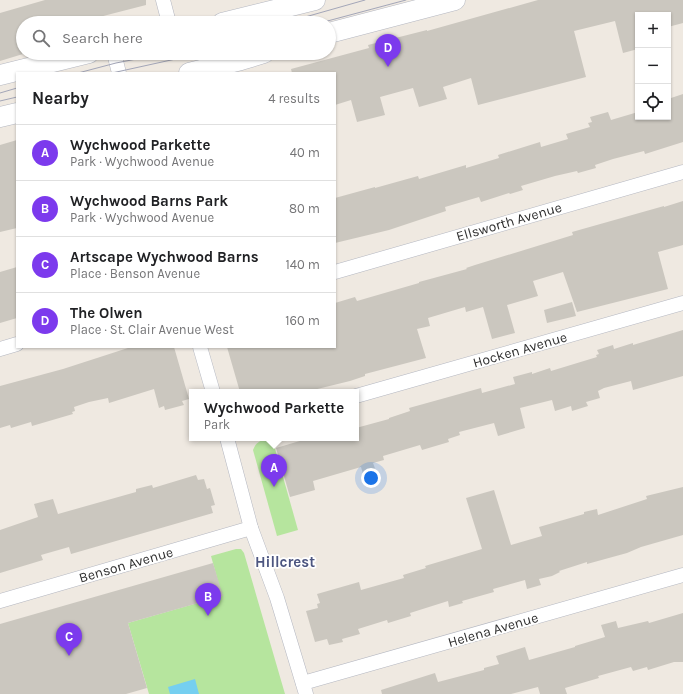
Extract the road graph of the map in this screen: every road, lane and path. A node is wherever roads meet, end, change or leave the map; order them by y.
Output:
1 (163, 0) edge
2 (315, 0) edge
3 (455, 0) edge
4 (167, 16) edge
5 (250, 16) edge
6 (336, 31) edge
7 (61, 60) edge
8 (116, 60) edge
9 (241, 60) edge
10 (119, 72) edge
11 (193, 72) edge
12 (0, 75) edge
13 (16, 113) edge
14 (0, 117) edge
15 (683, 172) edge
16 (336, 272) edge
17 (683, 303) edge
18 (16, 344) edge
19 (200, 348) edge
20 (0, 349) edge
21 (212, 389) edge
22 (359, 395) edge
23 (228, 441) edge
24 (252, 528) junction
25 (683, 575) edge
26 (0, 601) edge
27 (304, 689) edge

1 - 4 street
2 - 5 main road
3 - 6 main road
7 - 12 main road
8 - 10 street
9 - 11 main road
13 - 14 main road
15 - 16 street, Ellsworth Avenue
17 - 22 street, Hocken Avenue
18 - 20 street
19 - 21 street
23 - 24 street
24 - 26 street, Benson Avenue
24 - 27 street
25 - 27 street, Helena Avenue

